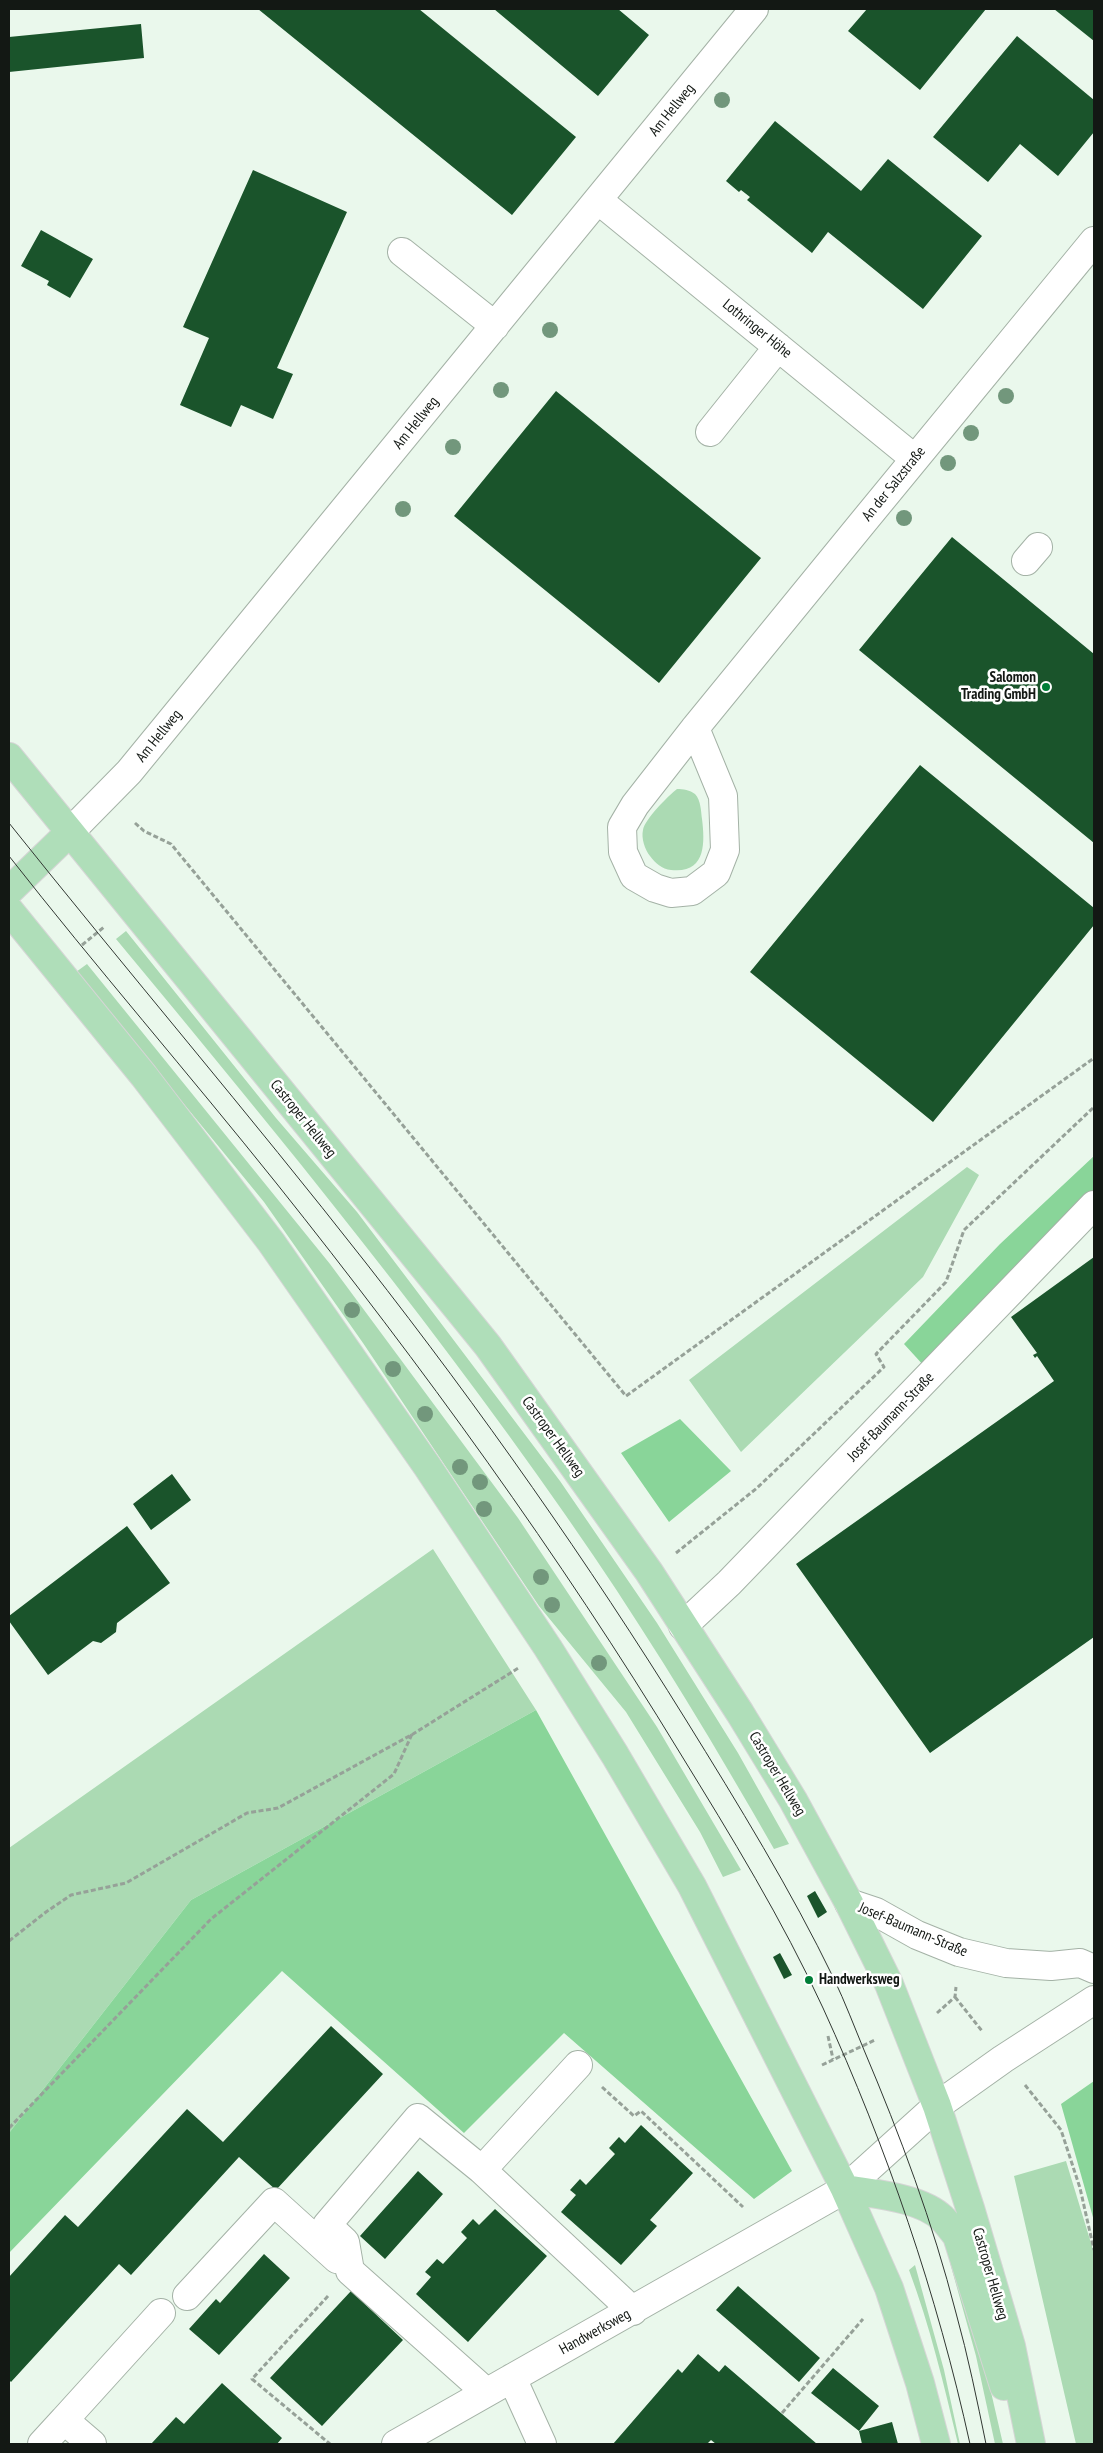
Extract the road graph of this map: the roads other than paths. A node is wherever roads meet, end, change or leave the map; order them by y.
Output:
1 (754, 9) edge
2 (598, 200) junction
3 (1094, 241) edge
4 (402, 252) dead end
5 (495, 326) junction
6 (778, 347) junction
7 (710, 432) dead end
8 (915, 459) junction
9 (695, 728) junction
10 (9, 757) edge
11 (70, 832) junction
12 (9, 891) edge
13 (9, 910) edge
14 (1094, 1205) edge
15 (683, 1626) junction
16 (849, 1903) junction
17 (1094, 1969) edge
18 (1094, 2000) edge
19 (578, 2065) road end
20 (936, 2106) junction
21 (482, 2170) junction
22 (845, 2189) junction
23 (350, 2271) junction
24 (187, 2296) dead end
25 (633, 2311) junction
26 (161, 2313) dead end
27 (512, 2378) junction
28 (486, 2392) junction
29 (1024, 2409) junction
30 (64, 2420) junction
31 (42, 2444) edge
32 (92, 2444) edge
33 (396, 2444) edge
34 (542, 2444) edge
35 (936, 2444) edge
36 (1032, 2444) edge

1 - 2 street, Am Hellweg
2 - 5 street, Am Hellweg
2 - 6 street, Lothringer Höhe
3 - 8 street, An der Salzstraße
4 - 5 street
5 - 11 street, Am Hellweg
6 - 7 street
6 - 8 street, Lothringer Höhe
8 - 9 street, An der Salzstraße
9 - 9 street, An der Salzstraße
10 - 11 main road, Castroper Hellweg
11 - 12 main road
11 - 15 main road, Castroper Hellweg
13 - 22 main road
14 - 15 street, Josef-Baumann-Straße
15 - 16 main road, Castroper Hellweg
16 - 17 street, Josef-Baumann-Straße
16 - 20 main road, Castroper Hellweg
18 - 20 street
19 - 21 street
20 - 22 street
20 - 29 main road, Castroper Hellweg
21 - 23 street
21 - 25 street
22 - 25 street, Handwerksweg
22 - 29 main road
22 - 35 main road
23 - 24 street
23 - 28 street
25 - 27 street, Handwerksweg
26 - 30 street
27 - 28 street, Handwerksweg
27 - 34 street
28 - 33 street, Handwerksweg
29 - 36 main road, Castroper Hellweg
30 - 31 street
30 - 32 street

